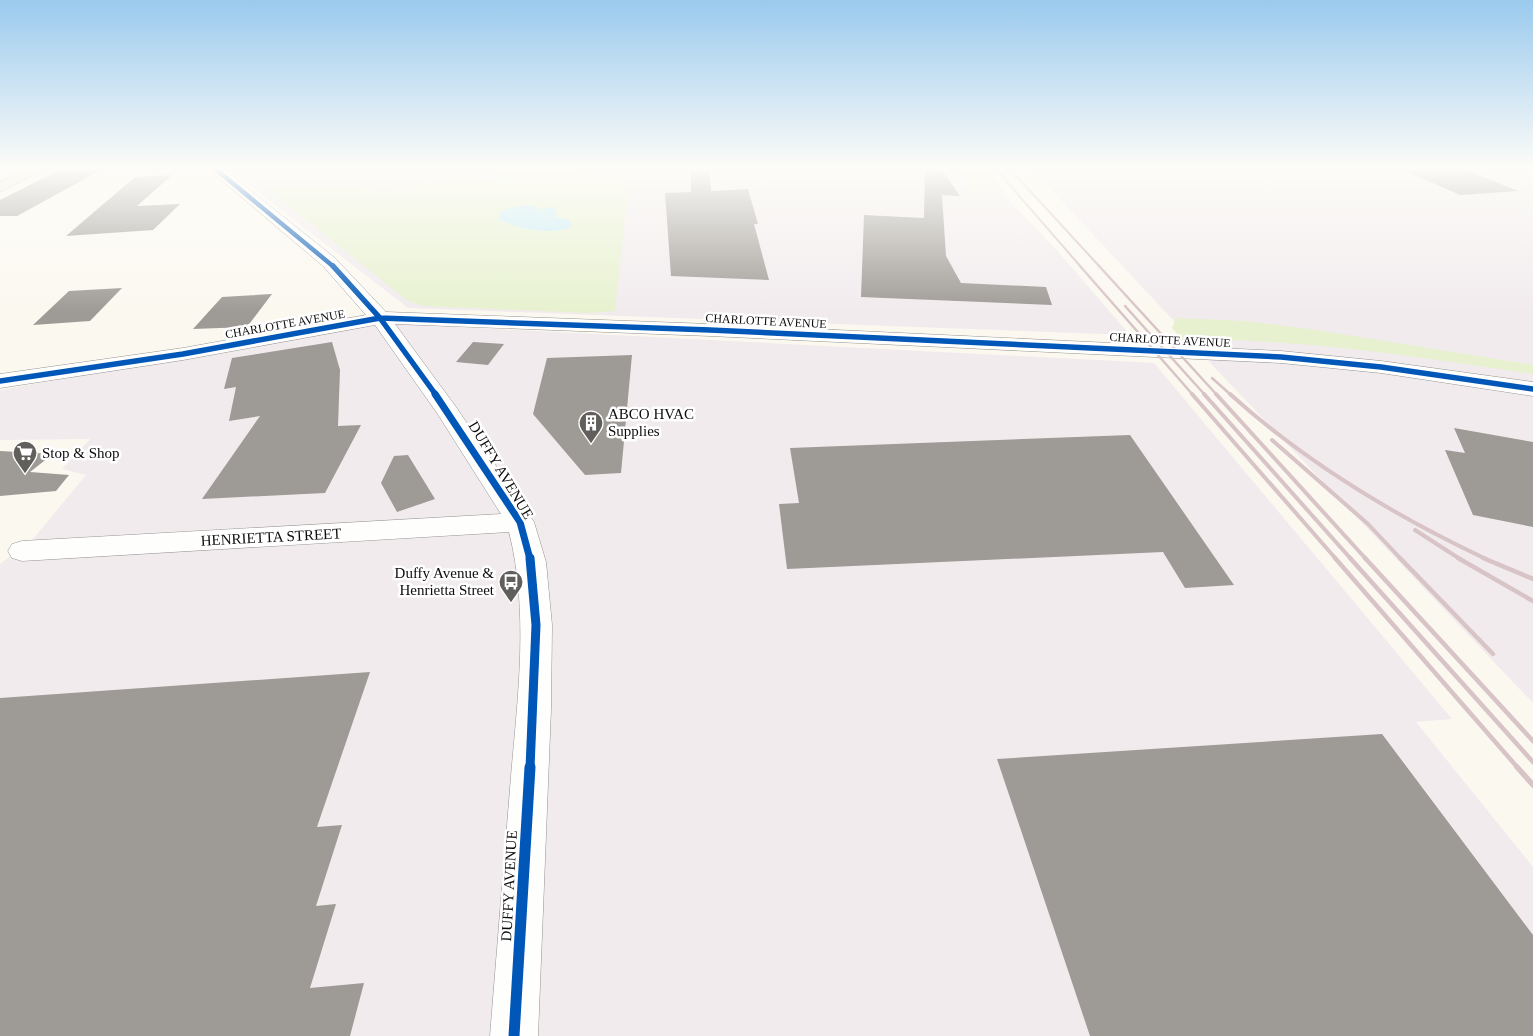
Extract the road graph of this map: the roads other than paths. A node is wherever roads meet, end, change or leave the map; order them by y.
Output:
1 (272, 215) edge
2 (380, 318) junction
3 (0, 382) edge
4 (1533, 389) edge
5 (520, 522) junction
6 (22, 550) dead end
7 (514, 1036) edge

1 - 2 street, DUFFY AVENUE
2 - 3 street, CHARLOTTE AVENUE
2 - 4 street, CHARLOTTE AVENUE
2 - 5 street, DUFFY AVENUE
5 - 6 street, HENRIETTA STREET
5 - 7 street, DUFFY AVENUE

